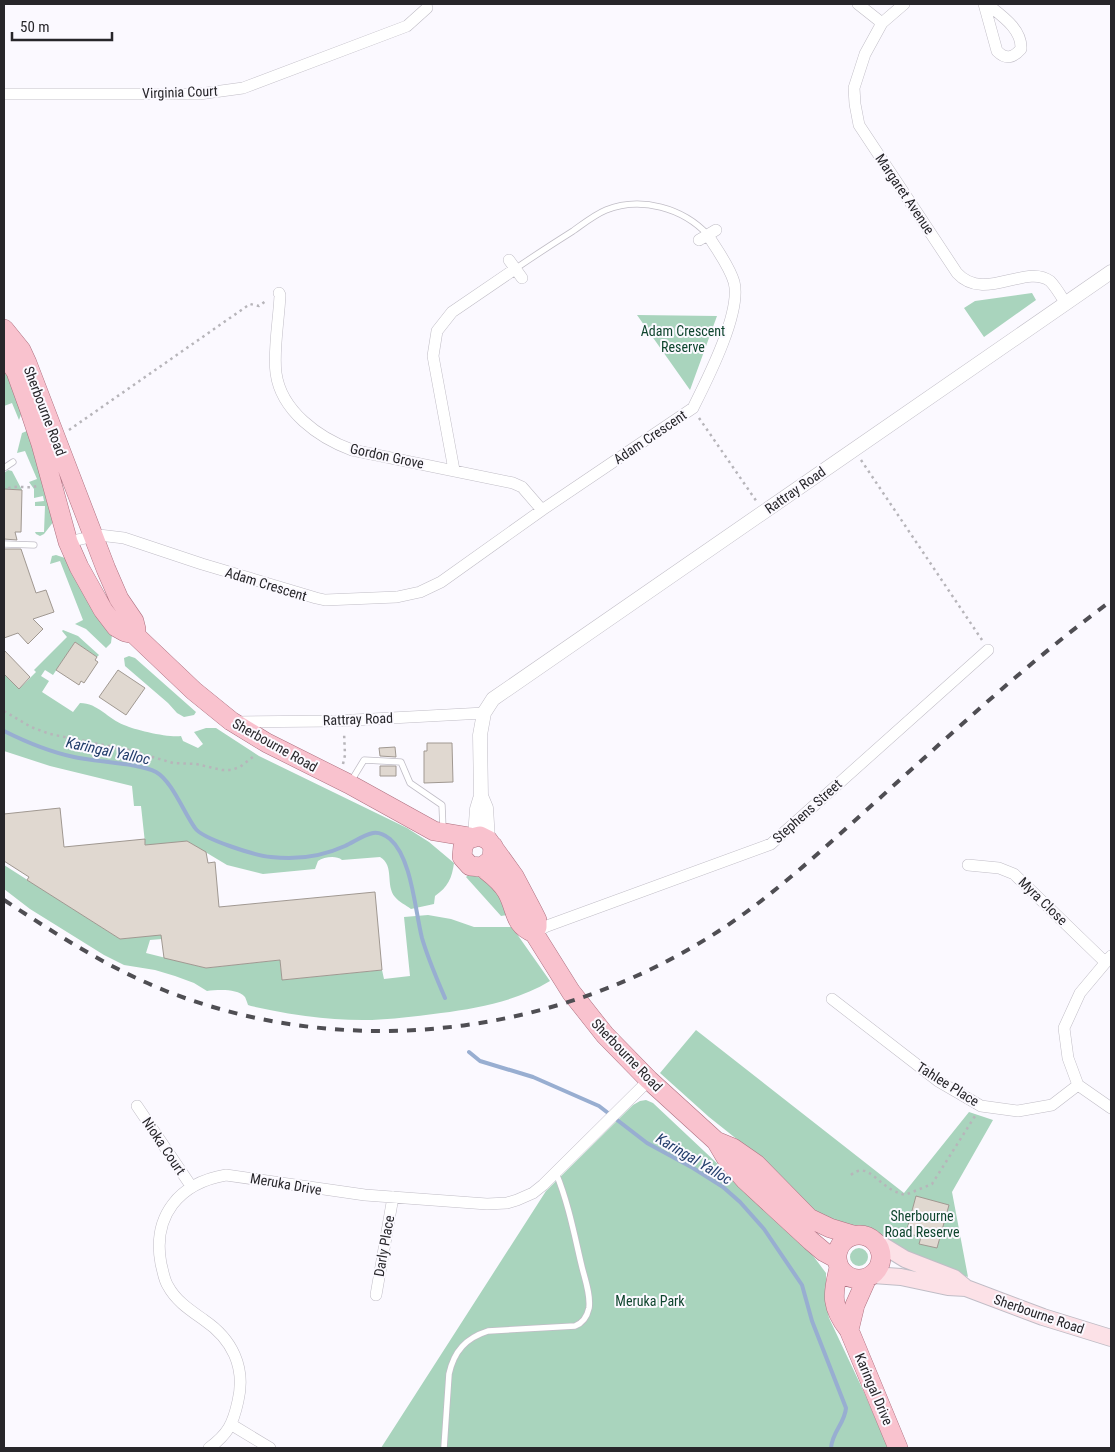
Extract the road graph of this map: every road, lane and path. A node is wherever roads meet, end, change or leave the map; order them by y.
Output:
1 (858, 4) edge
2 (904, 4) edge
3 (427, 8) dead end
4 (882, 23) junction
5 (4, 94) edge
6 (707, 235) joint
7 (515, 269) joint
8 (1111, 272) edge
9 (279, 293) joint
10 (1066, 304) junction
11 (4, 329) edge
12 (4, 353) edge
13 (693, 408) junction
14 (56, 440) junction
15 (854, 449) junction
16 (13, 462) dead end
17 (4, 468) edge
18 (454, 470) junction
19 (43, 485) dead end
20 (9, 489) dead end
21 (542, 510) junction
22 (764, 512) junction
23 (93, 535) junction
24 (68, 542) junction
25 (4, 544) edge
26 (34, 545) dead end
27 (134, 634) junction
28 (988, 650) joint
29 (4, 711) edge
30 (484, 713) junction
31 (231, 721) junction
32 (343, 721) junction
33 (254, 756) dead end
34 (344, 782) junction
35 (439, 832) junction
36 (482, 840) junction
37 (462, 857) junction
38 (968, 865) dead end
39 (482, 867) junction
40 (534, 934) junction
41 (1108, 959) edge
42 (832, 1000) dead end
43 (649, 1080) junction
44 (1078, 1085) junction
45 (137, 1106) dead end
46 (980, 1106) junction
47 (1111, 1108) edge
48 (716, 1141) junction
49 (556, 1173) junction
50 (850, 1176) dead end
51 (191, 1186) junction
52 (393, 1198) junction
53 (853, 1236) junction
54 (874, 1240) junction
55 (838, 1263) junction
56 (870, 1276) junction
57 (966, 1288) junction
58 (376, 1295) dead end
59 (849, 1330) junction
60 (1111, 1338) edge
61 (232, 1425) junction
62 (209, 1448) edge
63 (270, 1448) edge
64 (444, 1448) edge
65 (898, 1448) edge

1 - 4 street
2 - 4 street, Margaret Avenue
3 - 5 street, Virginia Court
4 - 10 street, Margaret Avenue
6 - 7 lane, Adam Crescent
6 - 13 street, Adam Crescent
7 - 18 street, Adam Crescent
8 - 10 street, Rattray Road
9 - 14 path
9 - 18 street, Gordon Grove
10 - 15 street, Rattray Road
11 - 14 main road, Sherbourne Road
12 - 24 main road, Sherbourne Road
13 - 21 street, Adam Crescent
13 - 22 path
14 - 23 main road, Sherbourne Road
15 - 22 street, Rattray Road
15 - 28 path
16 - 17 lane
18 - 21 street, Gordon Grove
19 - 20 path
21 - 23 street, Adam Crescent
22 - 30 street, Rattray Road
23 - 24 street, Adam Crescent
23 - 27 main road, Sherbourne Road
24 - 27 main road, Sherbourne Road
25 - 26 lane
27 - 31 main road, Sherbourne Road
28 - 40 street, Stephens Street
29 - 33 path
30 - 32 street, Rattray Road
30 - 36 street
31 - 32 street, Rattray Road
31 - 34 main road, Sherbourne Road
32 - 34 path
34 - 35 main road, Sherbourne Road
34 - 35 lane
35 - 36 main road, Sherbourne Road
35 - 37 main road, Sherbourne Road
36 - 37 main road
36 - 39 main road
36 - 40 main road
37 - 39 main road
38 - 41 street, Myra Close
39 - 40 main road, Sherbourne Road
40 - 43 main road, Sherbourne Road
41 - 44 street
42 - 46 street, Tahlee Place
43 - 48 main road, Sherbourne Road
43 - 49 street, Meruka Drive
44 - 46 street, Tahlee Place
44 - 47 street
45 - 51 street, Nioka Court
46 - 50 path
48 - 53 main road, Sherbourne Road
48 - 55 main road, Sherbourne Road
49 - 52 street, Meruka Drive
49 - 64 lane
51 - 52 street, Meruka Drive
51 - 61 street, Meruka Drive
52 - 58 street, Darly Place
53 - 54 main road
53 - 55 main road
54 - 56 main road
54 - 57 main road, Sherbourne Road
55 - 56 main road
55 - 59 main road, Karingal Drive
56 - 57 main road, Sherbourne Road
56 - 59 main road
57 - 60 main road, Sherbourne Road
59 - 65 main road, Karingal Drive
61 - 62 street
61 - 63 street

